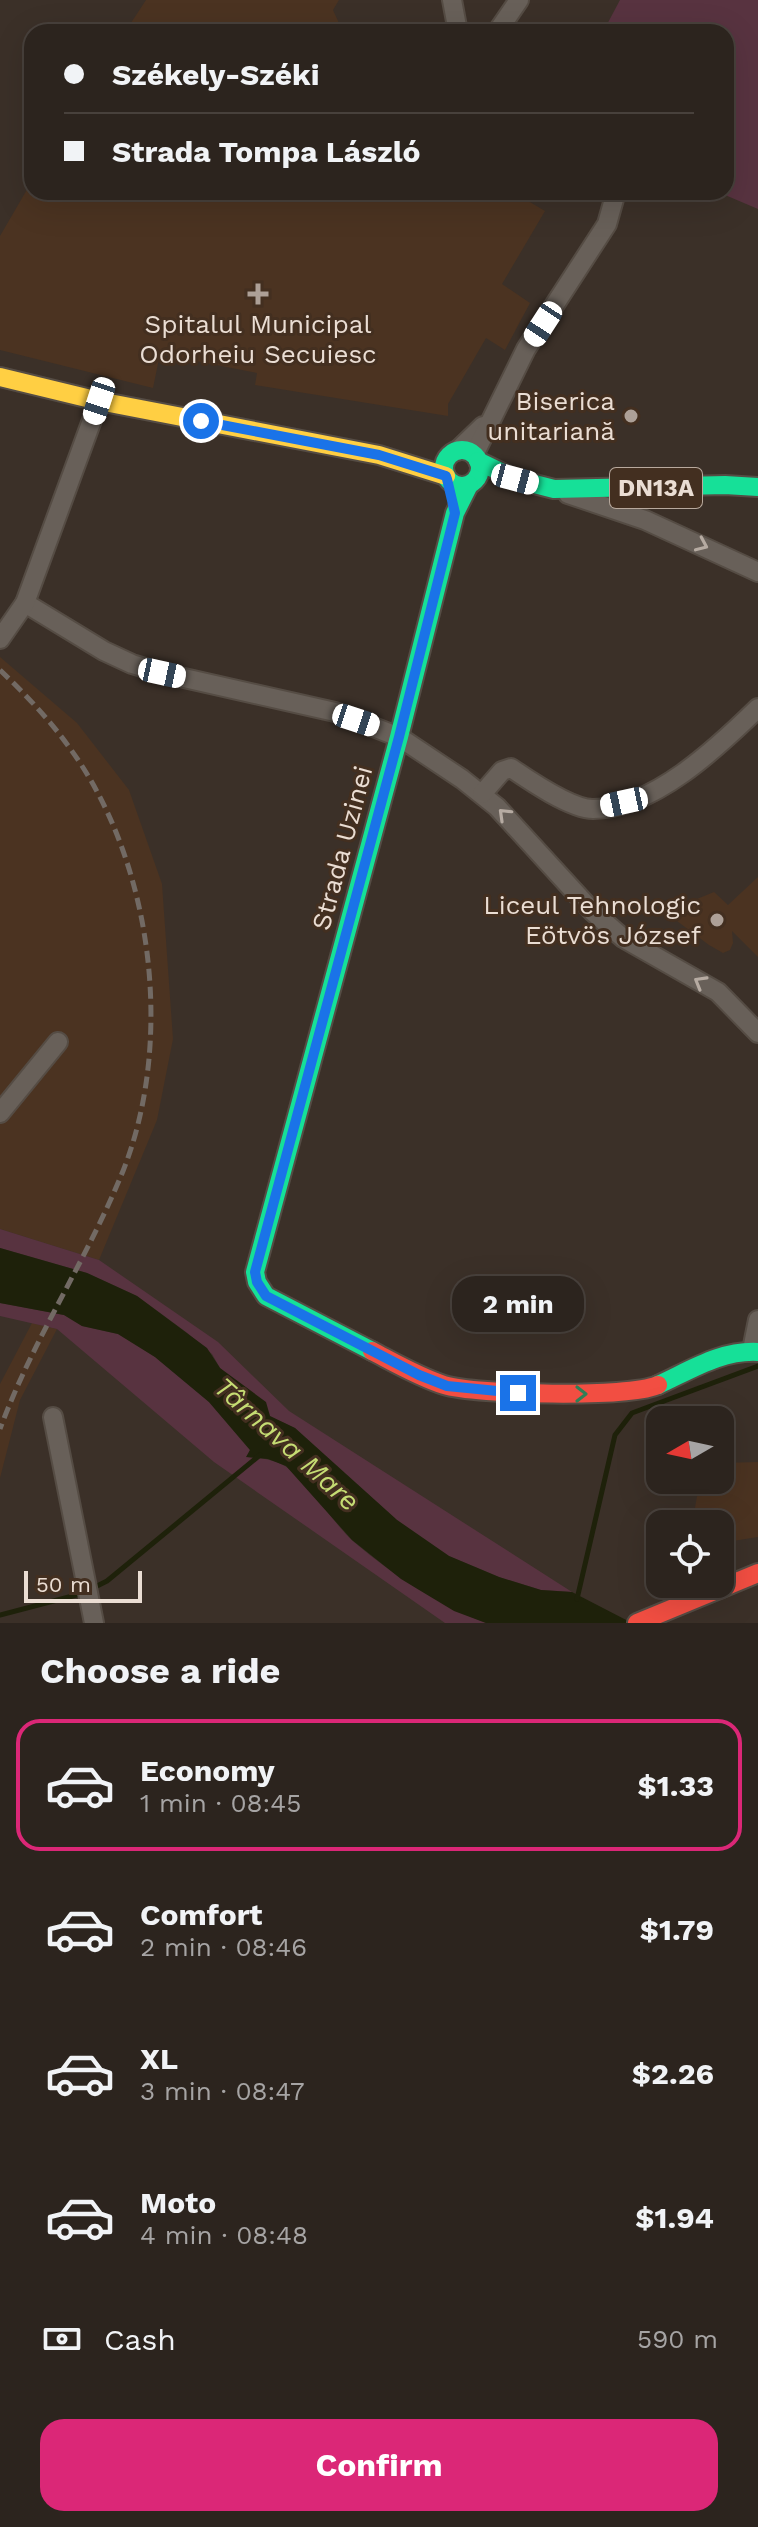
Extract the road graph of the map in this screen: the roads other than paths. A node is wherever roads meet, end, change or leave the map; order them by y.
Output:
1 (452, 0) edge
2 (519, 0) edge
3 (456, 24) edge
4 (502, 24) edge
5 (614, 200) edge
6 (0, 377) edge
7 (99, 401) junction
8 (379, 455) junction
9 (465, 455) junction
10 (446, 477) junction
11 (515, 479) junction
12 (472, 483) junction
13 (758, 487) edge
14 (655, 488) junction
15 (554, 489) junction
16 (455, 513) junction
17 (645, 520) junction
18 (758, 572) edge
19 (25, 603) junction
20 (0, 639) edge
21 (758, 708) edge
22 (399, 737) junction
23 (482, 794) junction
24 (758, 1033) edge
25 (58, 1042) dead end
26 (0, 1113) edge
27 (758, 1320) edge
28 (755, 1351) edge
29 (53, 1417) dead end
30 (758, 1573) edge
31 (640, 1622) edge
32 (94, 1623) edge

1 - 3 street
2 - 4 street
5 - 9 street
6 - 7 main road, DN13A
7 - 8 main road, DN13A
7 - 19 street
8 - 9 main road, DN13A
8 - 10 main road, DN13A
9 - 10 main road
9 - 11 main road, DN13A
9 - 12 main road
10 - 12 main road, DN13A
10 - 16 main road
11 - 12 main road, DN13A
11 - 15 main road, DN13A
12 - 16 main road
13 - 14 main road, DN13A
14 - 15 main road, DN13A
14 - 17 street
15 - 17 street
16 - 22 main road, Strada Uzinei
17 -> 18 street
19 - 20 street
19 - 22 street
21 - 23 street
22 - 23 street
22 -> 28 main road, Strada Uzinei
24 -> 23 street
25 - 26 street
27 - 28 street
29 - 32 street
30 - 31 main road

